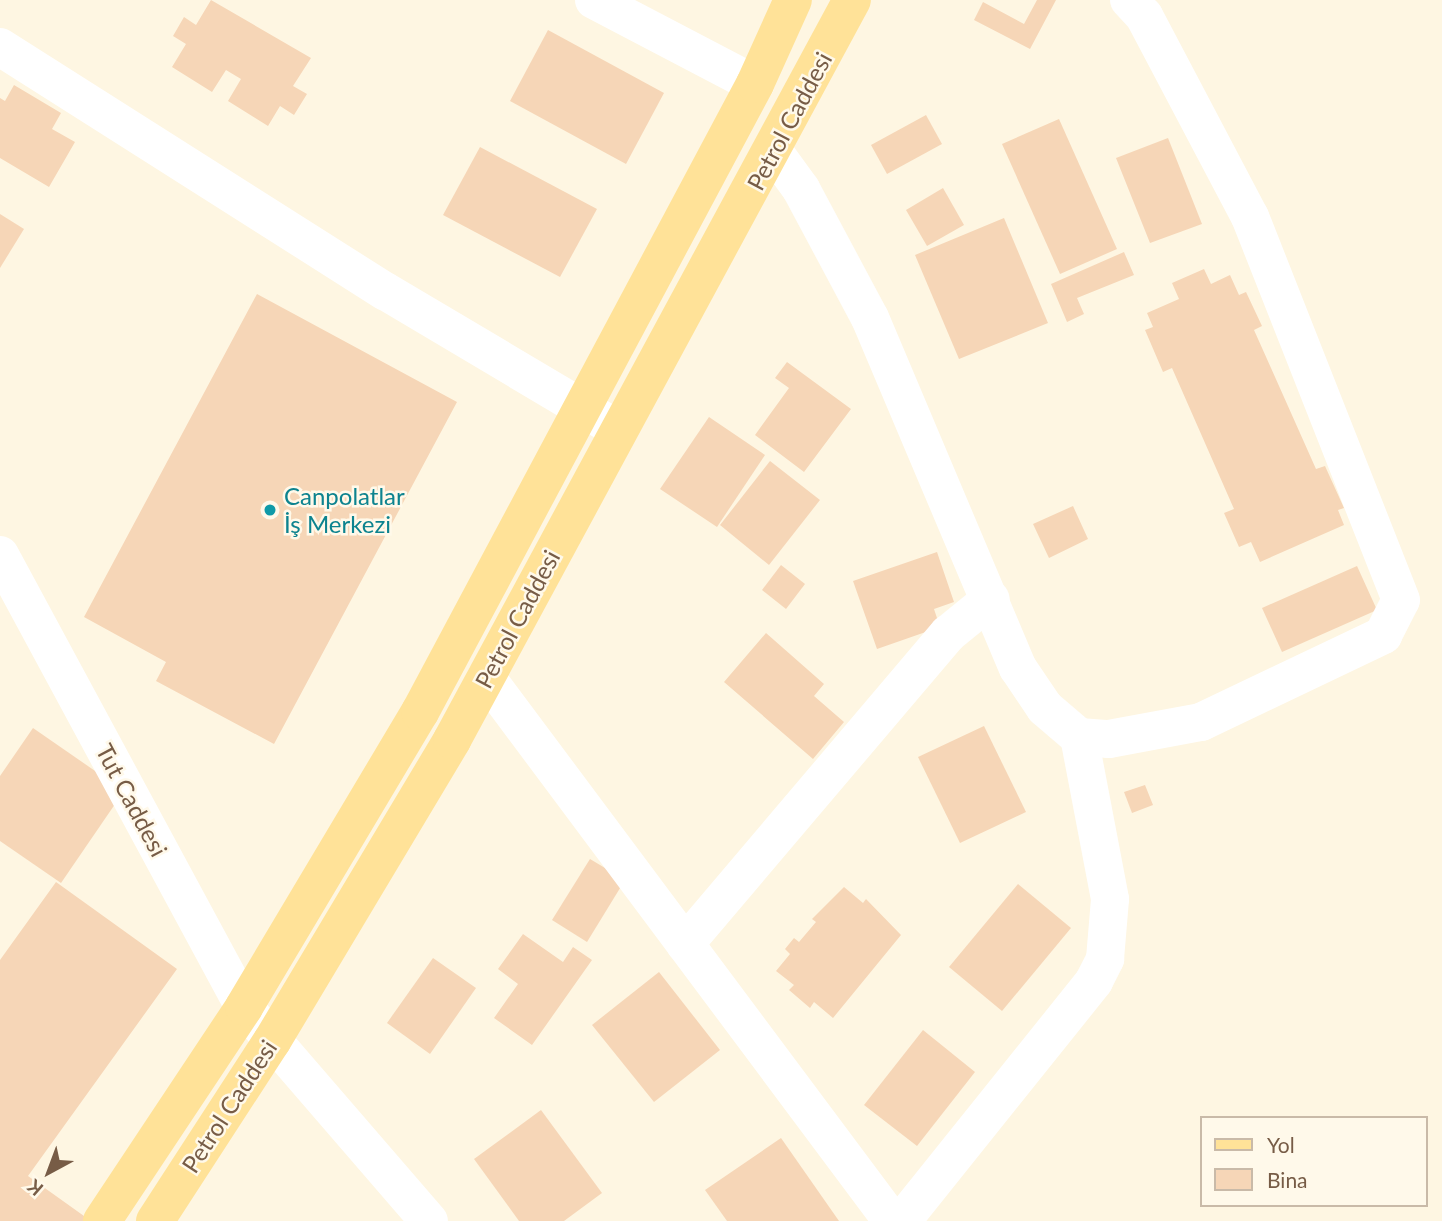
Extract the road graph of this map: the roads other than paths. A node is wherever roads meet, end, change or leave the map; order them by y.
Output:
1 (594, 0) edge
2 (793, 0) edge
3 (852, 0) edge
4 (1129, 0) edge
5 (0, 47) edge
6 (755, 84) junction
7 (774, 152) junction
8 (583, 407) junction
9 (619, 430) junction
10 (4, 576) edge
11 (991, 599) junction
12 (486, 677) junction
13 (1079, 737) junction
14 (685, 944) junction
15 (244, 1007) junction
16 (272, 1041) junction
17 (102, 1221) edge
18 (155, 1221) edge
19 (429, 1221) edge
20 (892, 1221) edge
21 (902, 1221) edge

1 - 6 street
2 - 6 main road
3 - 7 main road, Petrol Caddesi
4 - 13 street
5 - 8 street
6 - 8 main road
7 - 9 main road, Petrol Caddesi
7 - 11 street
8 - 9 street
8 - 15 main road
9 - 12 main road, Petrol Caddesi
10 - 15 street, Tut Caddesi
11 - 13 street
11 - 14 street
12 - 14 street
12 - 16 main road, Petrol Caddesi
13 - 21 street
14 - 20 street
15 - 16 street, Tut Caddesi
15 - 17 main road
16 - 18 main road, Petrol Caddesi
16 - 19 street, Tut Caddesi

